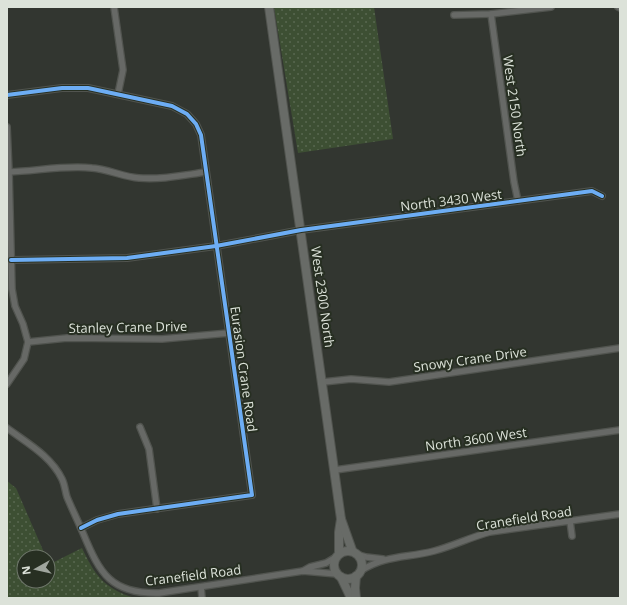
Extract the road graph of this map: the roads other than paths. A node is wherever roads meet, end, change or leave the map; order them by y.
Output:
1 (114, 7) edge
2 (269, 7) edge
3 (551, 7) edge
4 (491, 14) junction
5 (454, 15) dead end
6 (118, 94) junction
7 (7, 95) edge
8 (7, 127) edge
9 (10, 172) junction
10 (206, 172) junction
11 (602, 196) dead end
12 (518, 201) junction
13 (301, 230) junction
14 (216, 246) junction
15 (11, 260) junction
16 (229, 333) junction
17 (28, 342) junction
18 (620, 348) edge
19 (323, 382) junction
20 (7, 384) edge
21 (140, 427) dead end
22 (7, 428) edge
23 (620, 430) edge
24 (335, 470) junction
25 (157, 509) junction
26 (620, 514) edge
27 (341, 519) junction
28 (570, 521) junction
29 (80, 528) junction
30 (572, 536) dead end
31 (355, 553) junction
32 (337, 555) junction
33 (385, 559) junction
34 (303, 571) junction
35 (359, 573) junction
36 (339, 575) junction
37 (201, 588) junction
38 (202, 598) edge
39 (351, 598) edge
40 (356, 598) edge

1 - 6 street
2 - 13 street, West 2300 North
3 - 4 street
4 - 5 street
4 - 12 street, West 2150 North
6 - 7 street
6 - 10 street, Eurasion Crane Road
8 - 9 street
9 - 10 street
9 - 15 street
10 - 14 street, Eurasion Crane Road
11 - 12 street, North 3430 West
12 - 13 street, North 3430 West
13 - 14 street, North 3430 West
13 - 19 street, West 2300 North
14 - 15 street, North 3430 West
14 - 16 street, Eurasion Crane Road
15 - 17 street
16 - 17 street, Stanley Crane Drive
16 - 25 street, Eurasion Crane Road
17 - 20 street
18 - 19 street, Snowy Crane Drive
19 - 24 street, West 2300 North
21 - 25 street
22 - 29 street, Cranefield Road
23 - 24 street, North 3600 West
24 - 27 street, West 2300 North
25 - 29 street
26 - 28 street, Cranefield Road
27 - 31 street
27 - 32 street
28 - 30 street
28 - 33 street, Cranefield Road
29 - 37 street, Cranefield Road
31 - 32 street
31 - 33 street, Cranefield Road
31 - 35 street
32 - 34 street, Cranefield Road
32 - 36 street
33 - 35 street, Cranefield Road
34 - 36 street, Cranefield Road
34 - 37 street, Cranefield Road
35 - 36 street
35 - 40 street
36 - 39 street
37 - 38 street

